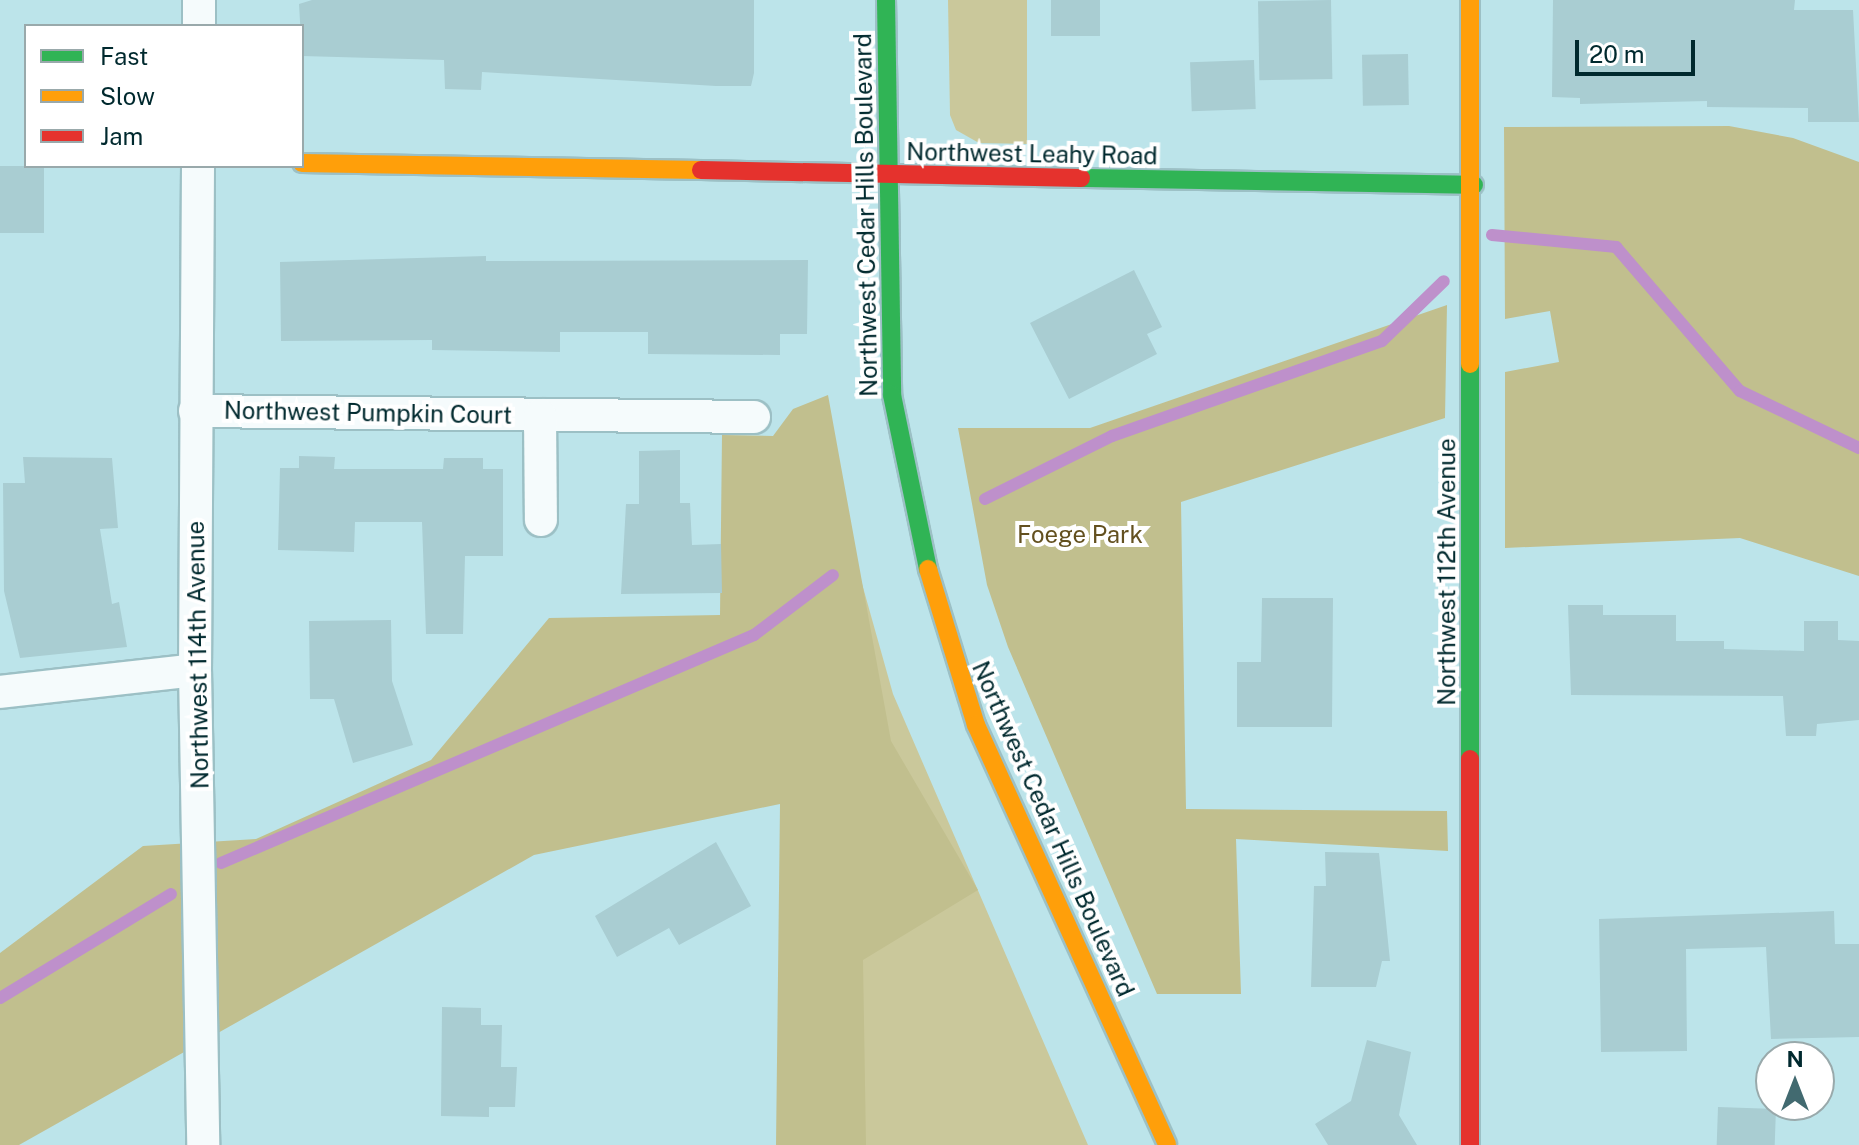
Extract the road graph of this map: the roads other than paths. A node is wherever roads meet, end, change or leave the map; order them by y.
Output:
1 (199, 0) edge
2 (886, 0) edge
3 (1470, 0) edge
4 (199, 24) edge
5 (304, 163) edge
6 (198, 168) edge
7 (884, 175) junction
8 (1474, 185) junction
9 (195, 411) junction
10 (540, 415) junction
11 (754, 417) dead end
12 (541, 520) dead end
13 (195, 670) junction
14 (0, 692) edge
15 (203, 1145) edge
16 (1167, 1145) edge
17 (1470, 1145) edge

1 - 4 street
2 - 7 street, Northwest Cedar Hills Boulevard
3 - 8 street, Northwest 112th Avenue
5 - 7 street, Northwest Leahy Road
6 - 9 street, Northwest 114th Avenue
7 - 8 street, Northwest Leahy Road
7 - 16 street, Northwest Cedar Hills Boulevard
8 - 17 street, Northwest 112th Avenue
9 - 10 street, Northwest Pumpkin Court
9 - 13 street, Northwest 114th Avenue
10 - 11 street, Northwest Pumpkin Court
10 - 12 street, Northwest Pumpkin Court
13 - 14 street
13 - 15 street, Northwest 114th Avenue

